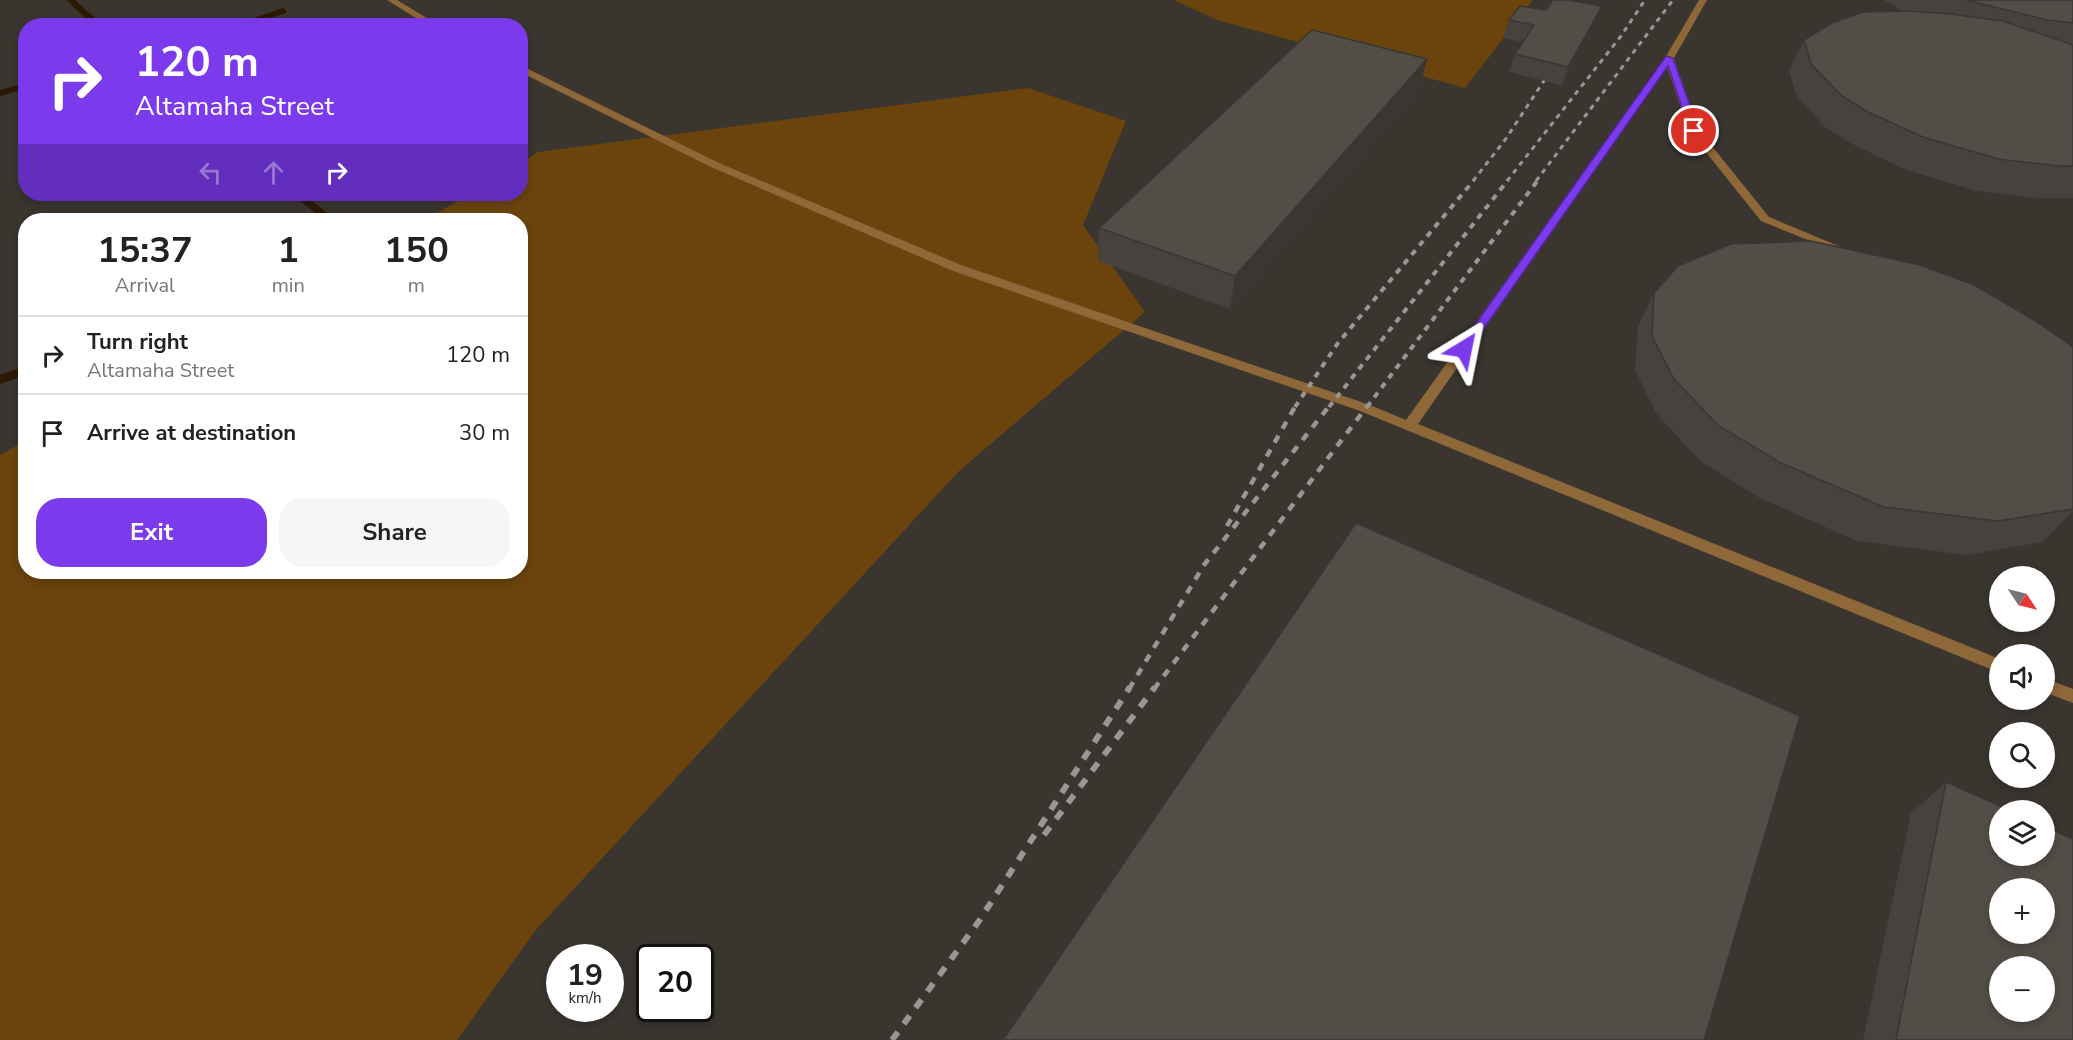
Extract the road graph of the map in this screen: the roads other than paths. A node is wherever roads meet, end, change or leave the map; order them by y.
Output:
1 (391, 0) edge
2 (1703, 0) edge
3 (422, 18) edge
4 (1669, 58) junction
5 (528, 72) edge
6 (1864, 260) edge
7 (1409, 426) junction
8 (1989, 662) edge
9 (2055, 689) edge
10 (2073, 696) edge

1 - 3 lane
2 - 4 lane
4 - 6 lane
4 - 7 lane
5 - 7 lane
7 - 8 lane
9 - 10 lane

